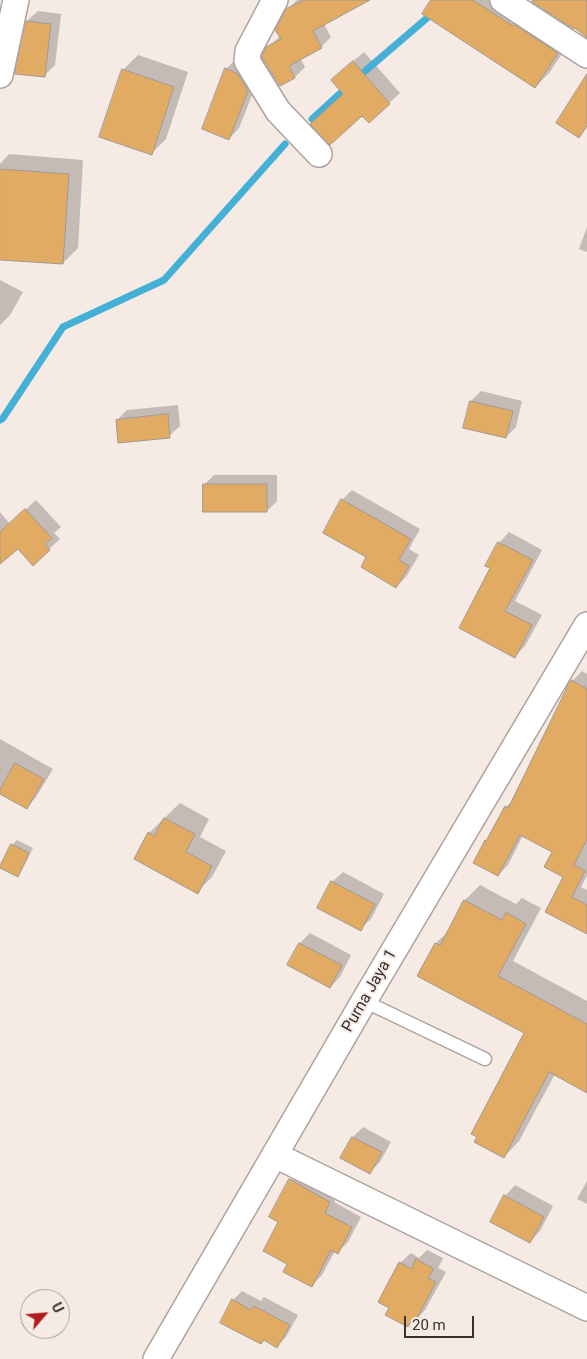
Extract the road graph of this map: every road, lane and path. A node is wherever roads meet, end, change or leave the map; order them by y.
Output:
1 (16, 0) edge
2 (275, 0) edge
3 (503, 0) edge
4 (587, 55) edge
5 (0, 75) edge
6 (319, 154) dead end
7 (587, 625) edge
8 (364, 1001) junction
9 (484, 1059) dead end
10 (275, 1155) junction
11 (587, 1308) edge
12 (156, 1359) edge

1 - 5 street
2 - 6 street
3 - 4 street
7 - 8 street, Purna Jaya 1
8 - 9 lane
8 - 10 street, Purna Jaya 1
10 - 11 street
10 - 12 street, Purna Jaya 1

